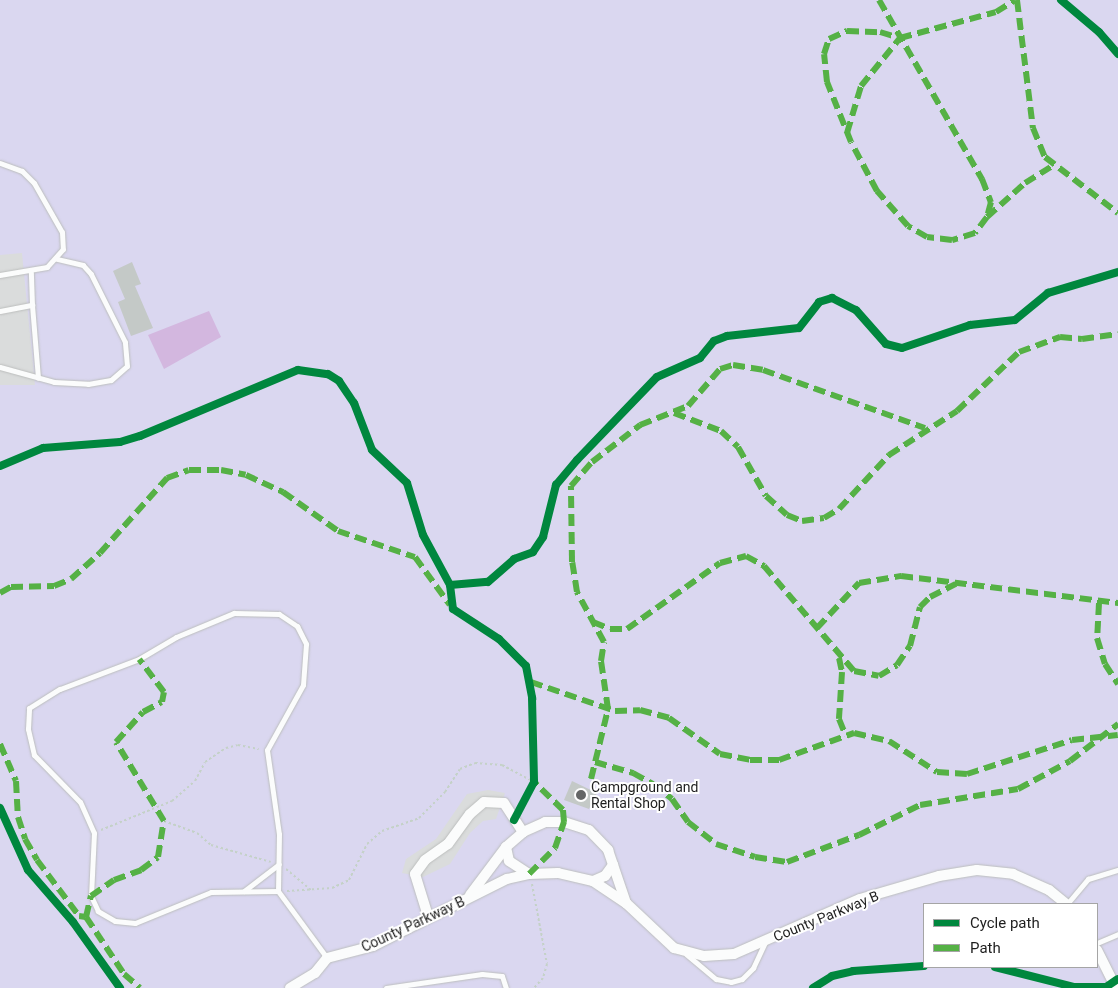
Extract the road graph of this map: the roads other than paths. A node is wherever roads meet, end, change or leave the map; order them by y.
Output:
1 (0, 163) edge
2 (57, 259) junction
3 (31, 272) junction
4 (0, 275) edge
5 (32, 305) junction
6 (0, 311) edge
7 (0, 367) edge
8 (38, 378) junction
9 (523, 832) junction
10 (506, 847) junction
11 (279, 864) junction
12 (613, 865) junction
13 (1118, 870) edge
14 (529, 874) junction
15 (594, 881) junction
16 (243, 891) junction
17 (278, 891) junction
18 (469, 898) junction
19 (626, 903) junction
20 (1065, 903) edge
21 (1067, 903) edge
22 (428, 916) junction
23 (1118, 934) edge
24 (766, 940) junction
25 (1098, 943) edge
26 (1098, 952) edge
27 (686, 954) junction
28 (327, 958) junction
29 (290, 988) edge
30 (386, 988) edge
31 (506, 988) edge
32 (1116, 988) edge

1 - 2 lane
2 - 3 lane
2 - 8 lane
3 - 4 lane
3 - 5 lane
5 - 6 lane
5 - 8 lane
7 - 8 lane
9 - 10 street, County Parkway B
9 - 12 street, County Parkway B
9 - 22 street
10 - 14 street
10 - 18 street, County Parkway B
11 - 16 lane
11 - 16 lane
11 - 17 lane
12 - 15 street
12 - 19 street, County Parkway B
13 - 21 lane
14 - 15 street, County Parkway B
14 - 18 street, County Parkway B
15 - 19 street, County Parkway B
16 - 17 lane
17 - 28 lane
18 - 22 street, County Parkway B
19 - 27 street, County Parkway B
20 - 24 street, County Parkway B
22 - 28 street, County Parkway B
23 - 25 lane
24 - 27 street, County Parkway B
24 - 27 lane
26 - 32 street
28 - 29 street
30 - 31 lane

